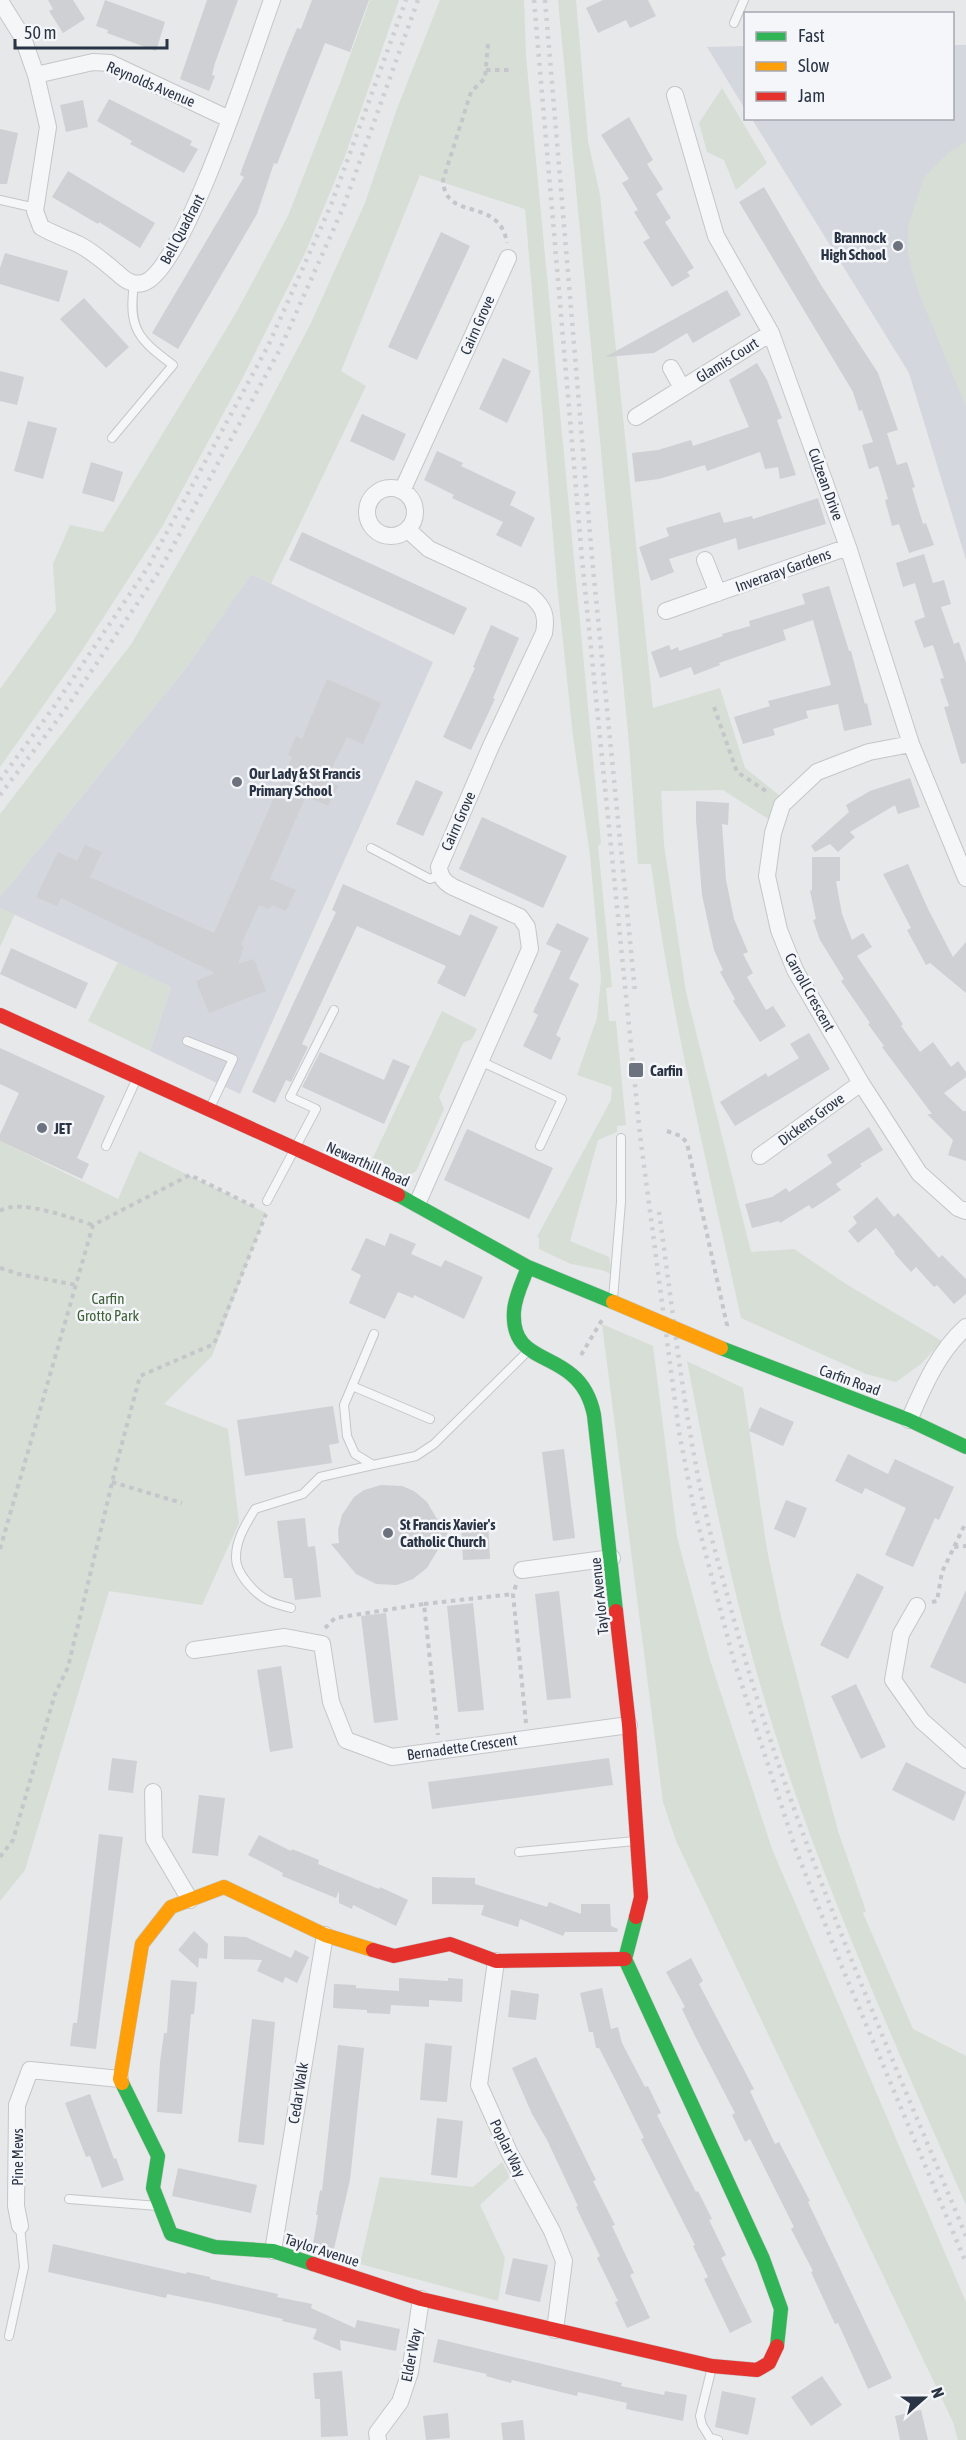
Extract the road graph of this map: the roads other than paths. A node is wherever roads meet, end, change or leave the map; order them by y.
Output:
1 (272, 0) edge
2 (744, 0) edge
3 (0, 1) edge
4 (734, 23) dead end
5 (36, 75) junction
6 (675, 95) dead end
7 (229, 119) junction
8 (0, 200) edge
9 (36, 208) junction
10 (508, 258) road end
11 (134, 284) junction
12 (771, 333) junction
13 (671, 368) dead end
14 (682, 388) junction
15 (636, 417) dead end
16 (112, 438) dead end
17 (402, 490) junction
18 (408, 530) junction
19 (848, 547) junction
20 (705, 560) dead end
21 (718, 593) junction
22 (666, 611) dead end
23 (911, 744) junction
24 (371, 848) dead end
25 (440, 874) junction
26 (966, 878) edge
27 (334, 1010) dead end
28 (0, 1015) edge
29 (188, 1041) dead end
30 (480, 1061) junction
31 (137, 1078) junction
32 (861, 1083) junction
33 (209, 1111) junction
34 (621, 1138) dead end
35 (106, 1146) dead end
36 (540, 1146) dead end
37 (295, 1150) junction
38 (760, 1156) dead end
39 (267, 1202) dead end
40 (417, 1204) junction
41 (966, 1211) edge
42 (528, 1267) junction
43 (613, 1302) junction
44 (966, 1327) edge
45 (374, 1334) dead end
46 (721, 1348) joint
47 (529, 1349) junction
48 (352, 1386) junction
49 (430, 1419) dead end
50 (909, 1420) junction
51 (966, 1447) edge
52 (373, 1464) junction
53 (612, 1558) junction
54 (522, 1570) road end
55 (917, 1606) road end
56 (291, 1608) dead end
57 (194, 1650) dead end
58 (629, 1725) junction
59 (966, 1760) edge
60 (153, 1792) dead end
61 (636, 1841) junction
62 (519, 1852) dead end
63 (190, 1900) junction
64 (325, 1935) junction
65 (626, 1959) junction
66 (496, 1961) junction
67 (120, 2079) junction
68 (69, 2199) dead end
69 (160, 2207) junction
70 (20, 2226) joint
71 (273, 2251) junction
72 (421, 2299) junction
73 (555, 2330) junction
74 (9, 2336) dead end
75 (712, 2366) junction
76 (378, 2440) edge
77 (718, 2440) edge

1 - 7 street, Bell Quadrant
2 - 4 lane
3 - 5 street
5 - 7 street, Reynolds Avenue
5 - 9 street
6 - 12 street, Culzean Drive
7 - 11 street, Bell Quadrant
8 - 9 lane
9 - 11 street
10 - 17 street, Cairn Grove
11 - 16 lane
12 - 14 street, Glamis Court
12 - 19 street, Culzean Drive
13 - 14 street, Glamis Court
14 - 15 street, Glamis Court
17 - 18 street
17 - 18 street
18 - 25 street, Cairn Grove
19 - 21 street, Inveraray Gardens
19 - 23 street, Culzean Drive
20 - 21 street, Inveraray Gardens
21 - 22 street, Inveraray Gardens
23 - 26 street, Culzean Drive
23 - 32 street, Carroll Crescent
24 - 25 lane
25 - 30 street
27 - 37 lane
28 - 31 street, Newarthill Road
29 - 33 lane
30 - 36 lane
30 - 40 street
31 - 33 street, Newarthill Road
31 - 35 lane
32 - 38 street, Dickens Grove
32 - 41 street, Carroll Crescent
33 - 37 street, Newarthill Road
34 - 43 lane
37 - 39 lane
37 - 40 street, Newarthill Road
40 - 42 street, Newarthill Road
42 - 43 street, Newarthill Road
42 - 47 street, Taylor Avenue
43 - 46 street, Newarthill Road, bridge
44 - 50 street
45 - 48 lane
46 - 50 street, Carfin Road
47 - 52 lane
47 - 53 street, Taylor Avenue
48 - 49 lane
48 - 52 lane
50 - 51 street, Carfin Road
52 - 56 lane
53 - 54 street
53 - 58 street, Taylor Avenue
55 - 59 street
57 - 58 street, Bernadette Crescent
58 - 61 street, Taylor Avenue
60 - 63 street
61 - 62 lane
61 - 65 street, Taylor Avenue
63 - 64 street
63 - 67 street
64 - 66 street
64 - 71 street, Cedar Walk
65 - 66 street
65 - 75 street, Taylor Avenue
66 - 73 street, Poplar Way
67 - 69 street, Taylor Avenue
67 - 70 street, Pine Mews
68 - 69 lane
69 - 71 street, Taylor Avenue
70 - 74 lane, Pine Mews
71 - 72 street, Taylor Avenue
72 - 73 street, Taylor Avenue
72 - 76 street, Elder Way
73 - 75 street, Taylor Avenue
75 - 77 lane

